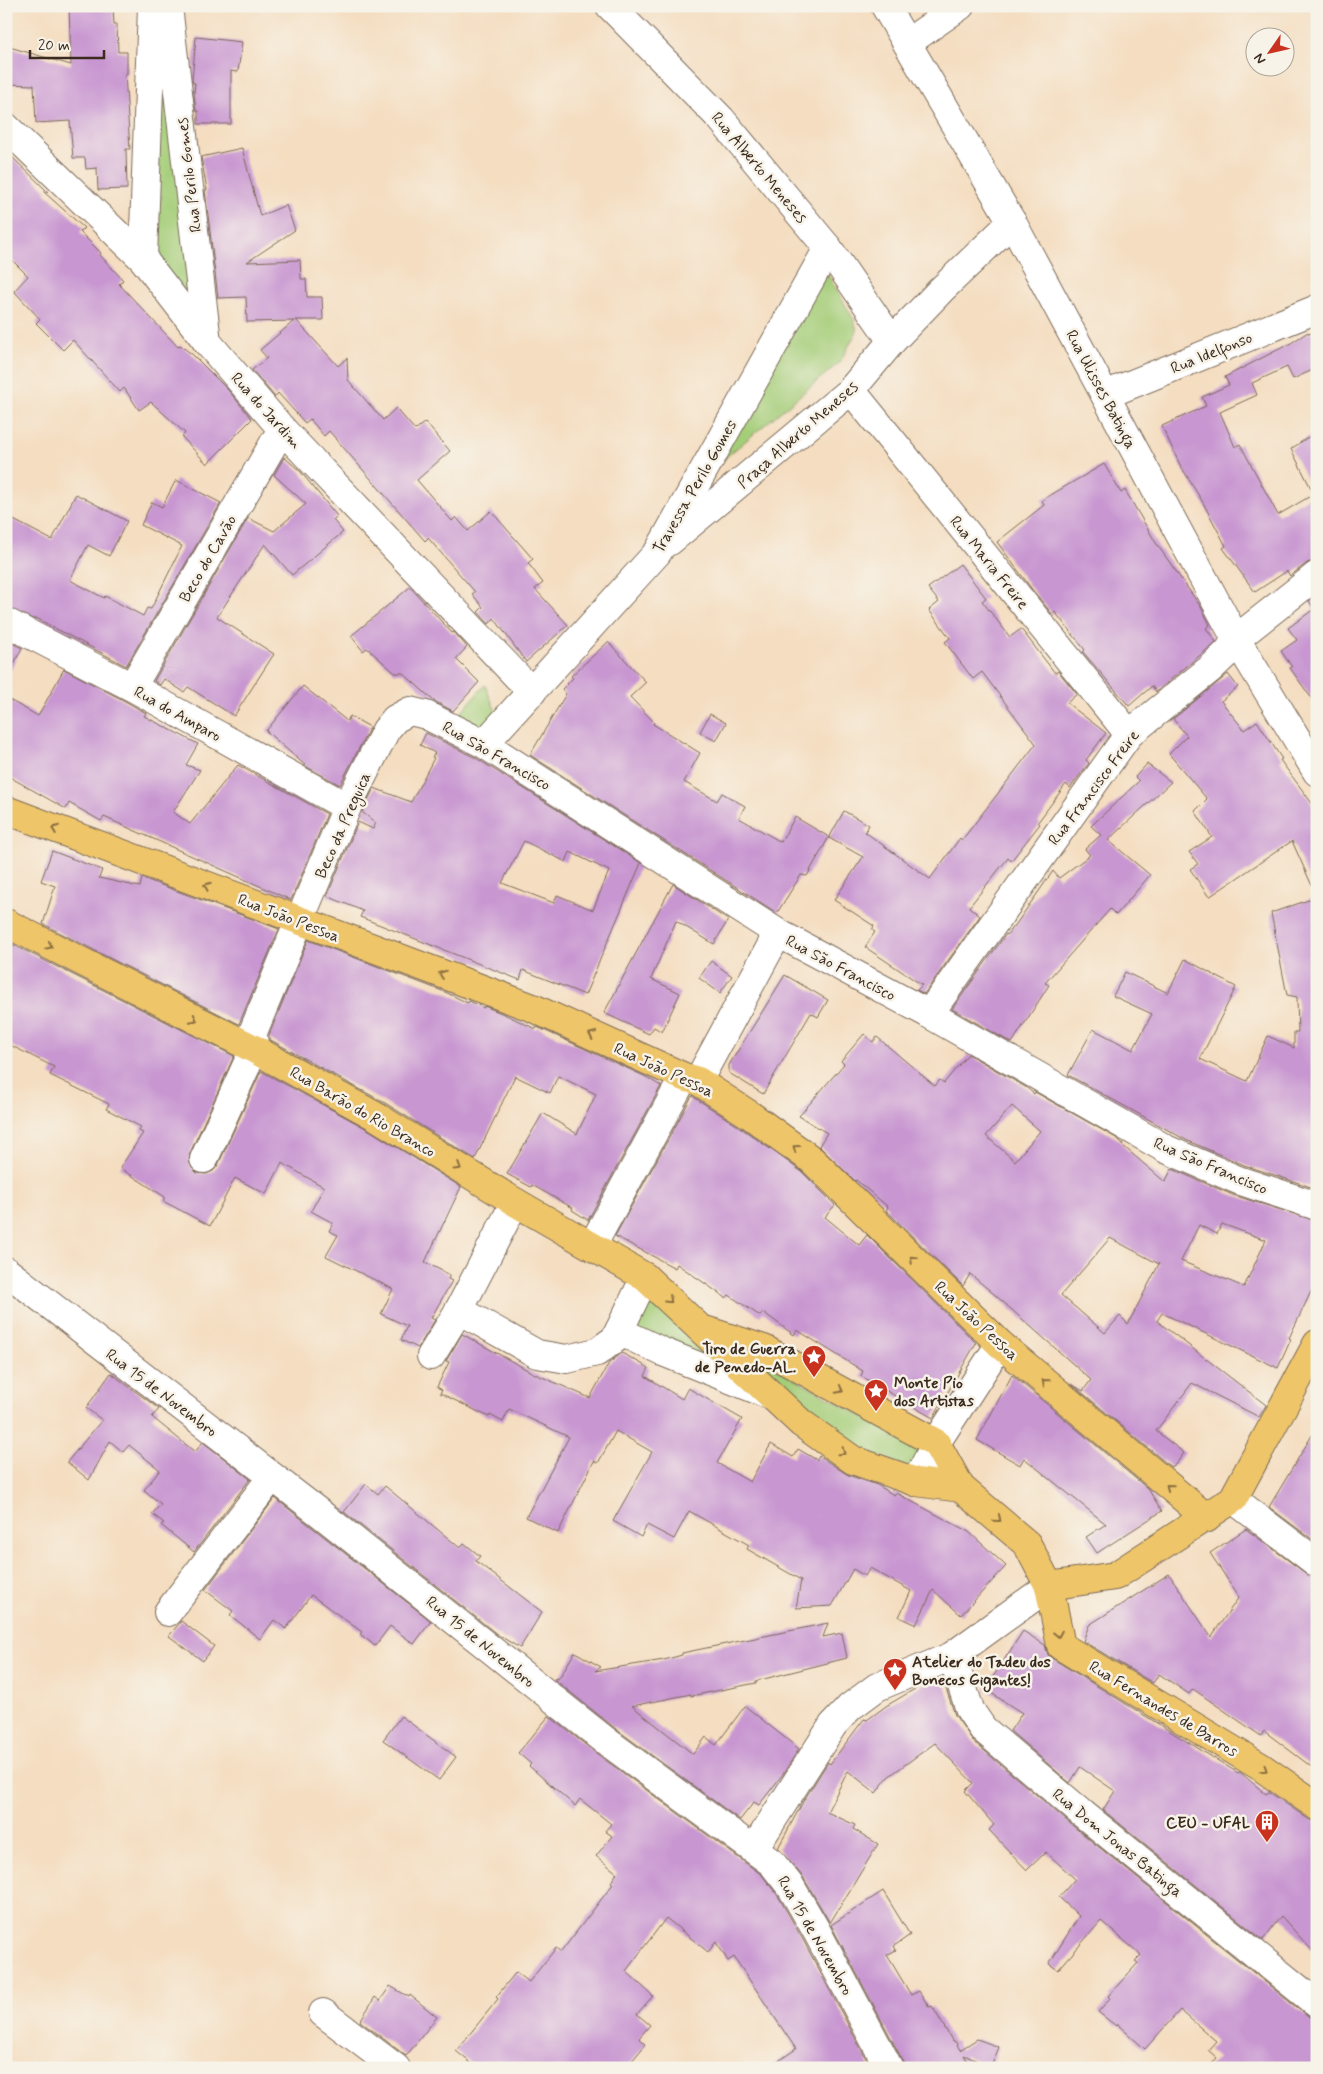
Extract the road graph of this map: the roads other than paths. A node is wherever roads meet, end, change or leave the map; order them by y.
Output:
1 (152, 6) edge
2 (168, 6) edge
3 (610, 6) edge
4 (885, 6) edge
5 (960, 6) edge
6 (907, 43) junction
7 (6, 126) edge
8 (1012, 222) junction
9 (828, 248) junction
10 (144, 259) junction
11 (1317, 309) edge
12 (892, 341) junction
13 (208, 343) junction
14 (851, 390) junction
15 (1104, 395) junction
16 (282, 429) junction
17 (658, 552) junction
18 (1317, 576) edge
19 (6, 622) edge
20 (1236, 639) junction
21 (132, 688) junction
22 (532, 692) junction
23 (386, 730) joint
24 (1129, 734) junction
25 (484, 744) junction
26 (1317, 772) edge
27 (347, 807) junction
28 (6, 810) edge
29 (299, 921) junction
30 (6, 923) edge
31 (778, 933) junction
32 (929, 1014) junction
33 (254, 1049) junction
34 (691, 1079) junction
35 (204, 1159) dead end
36 (515, 1202) junction
37 (1317, 1206) edge
38 (592, 1246) junction
39 (6, 1271) edge
40 (645, 1277) junction
41 (459, 1310) junction
42 (700, 1328) junction
43 (619, 1331) junction
44 (1000, 1344) junction
45 (1317, 1344) edge
46 (432, 1356) dead end
47 (770, 1395) junction
48 (936, 1443) junction
49 (272, 1476) junction
50 (916, 1482) junction
51 (961, 1488) junction
52 (1233, 1499) junction
53 (1207, 1518) junction
54 (1317, 1563) edge
55 (1049, 1586) junction
56 (168, 1612) dead end
57 (952, 1656) junction
58 (1317, 1806) edge
59 (754, 1849) junction
60 (1317, 2004) edge
61 (324, 2013) dead end
62 (396, 2068) edge
63 (889, 2068) edge

1 - 10 street, Rua Perilo Gomes
2 - 13 street, Rua Perilo Gomes
3 - 9 street, Rua Alberto Meneses
4 - 6 street, Rua Ulisses Batinga
5 - 6 street
6 - 8 street, Rua Ulisses Batinga
7 - 10 street, Rua do Jardim
8 - 12 street, Praça Alberto Meneses
8 - 15 street, Rua Ulisses Batinga
9 - 12 street, Rua Alberto Meneses
9 - 17 street, Travessa Perilo Gomes
10 - 13 street, Rua do Jardim
11 - 15 street, Rua Idelfonso
12 - 14 street, Praça Alberto Meneses
13 - 16 street, Rua do Jardim
14 - 17 street, Praça Alberto Meneses
14 - 24 street, Rua Maria Freire
15 - 20 street, Rua Ulisses Batinga
16 - 21 street, Beco do Cavão
16 - 22 street, Rua do Jardim
17 - 22 street, Travessa Perilo Gomes
18 - 20 street, Rua Francisco Freire
19 - 21 street, Rua do Amparo
20 - 24 street, Rua Francisco Freire
20 - 26 street, Rua Ulisses Batinga
21 - 27 street, Rua do Amparo
22 - 25 street, Travessa Perilo Gomes
23 - 25 street, Rua São Francisco
23 - 27 street, Beco da Preguica
24 - 32 street, Rua Francisco Freire
25 - 31 street, Rua São Francisco
27 - 29 street, Beco da Preguica
29 -> 28 main road, Rua João Pessoa
29 - 33 street, Beco da Preguica
34 -> 29 main road, Rua João Pessoa
30 -> 33 main road, Rua Barão do Rio Branco
31 - 32 street, Rua São Francisco
31 - 34 street
32 - 37 street, Rua São Francisco
33 - 35 street, Beco da Preguica
33 -> 36 main road, Rua Barão do Rio Branco
34 - 38 street
44 -> 34 main road, Rua João Pessoa
36 - 38 main road, Rua Barão do Rio Branco
36 - 41 street
38 - 40 main road, Rua Barão do Rio Branco
39 - 49 street, Rua 15 de Novembro
40 -> 42 main road, Rua Barão do Rio Branco
40 - 43 street
41 - 43 street
41 - 46 street
42 - 47 main road, Rua Barão do Rio Branco
42 -> 48 main road, Rua Barão do Rio Branco
43 - 47 street
44 - 48 street
53 -> 44 main road, Rua João Pessoa
45 - 52 main road
47 -> 50 main road, Rua Barão do Rio Branco
48 - 50 street
48 - 51 main road
49 - 56 street
49 - 59 street, Rua 15 de Novembro
50 - 51 main road, Rua Barão do Rio Branco
51 -> 55 main road
52 - 53 main road
52 - 54 street
53 - 55 main road
55 - 57 street
55 -> 58 main road, Rua Fernandes de Barros
57 - 59 street
57 - 60 street, Rua Dom Jonas Batinga
59 - 63 street, Rua 15 de Novembro
61 - 62 street

